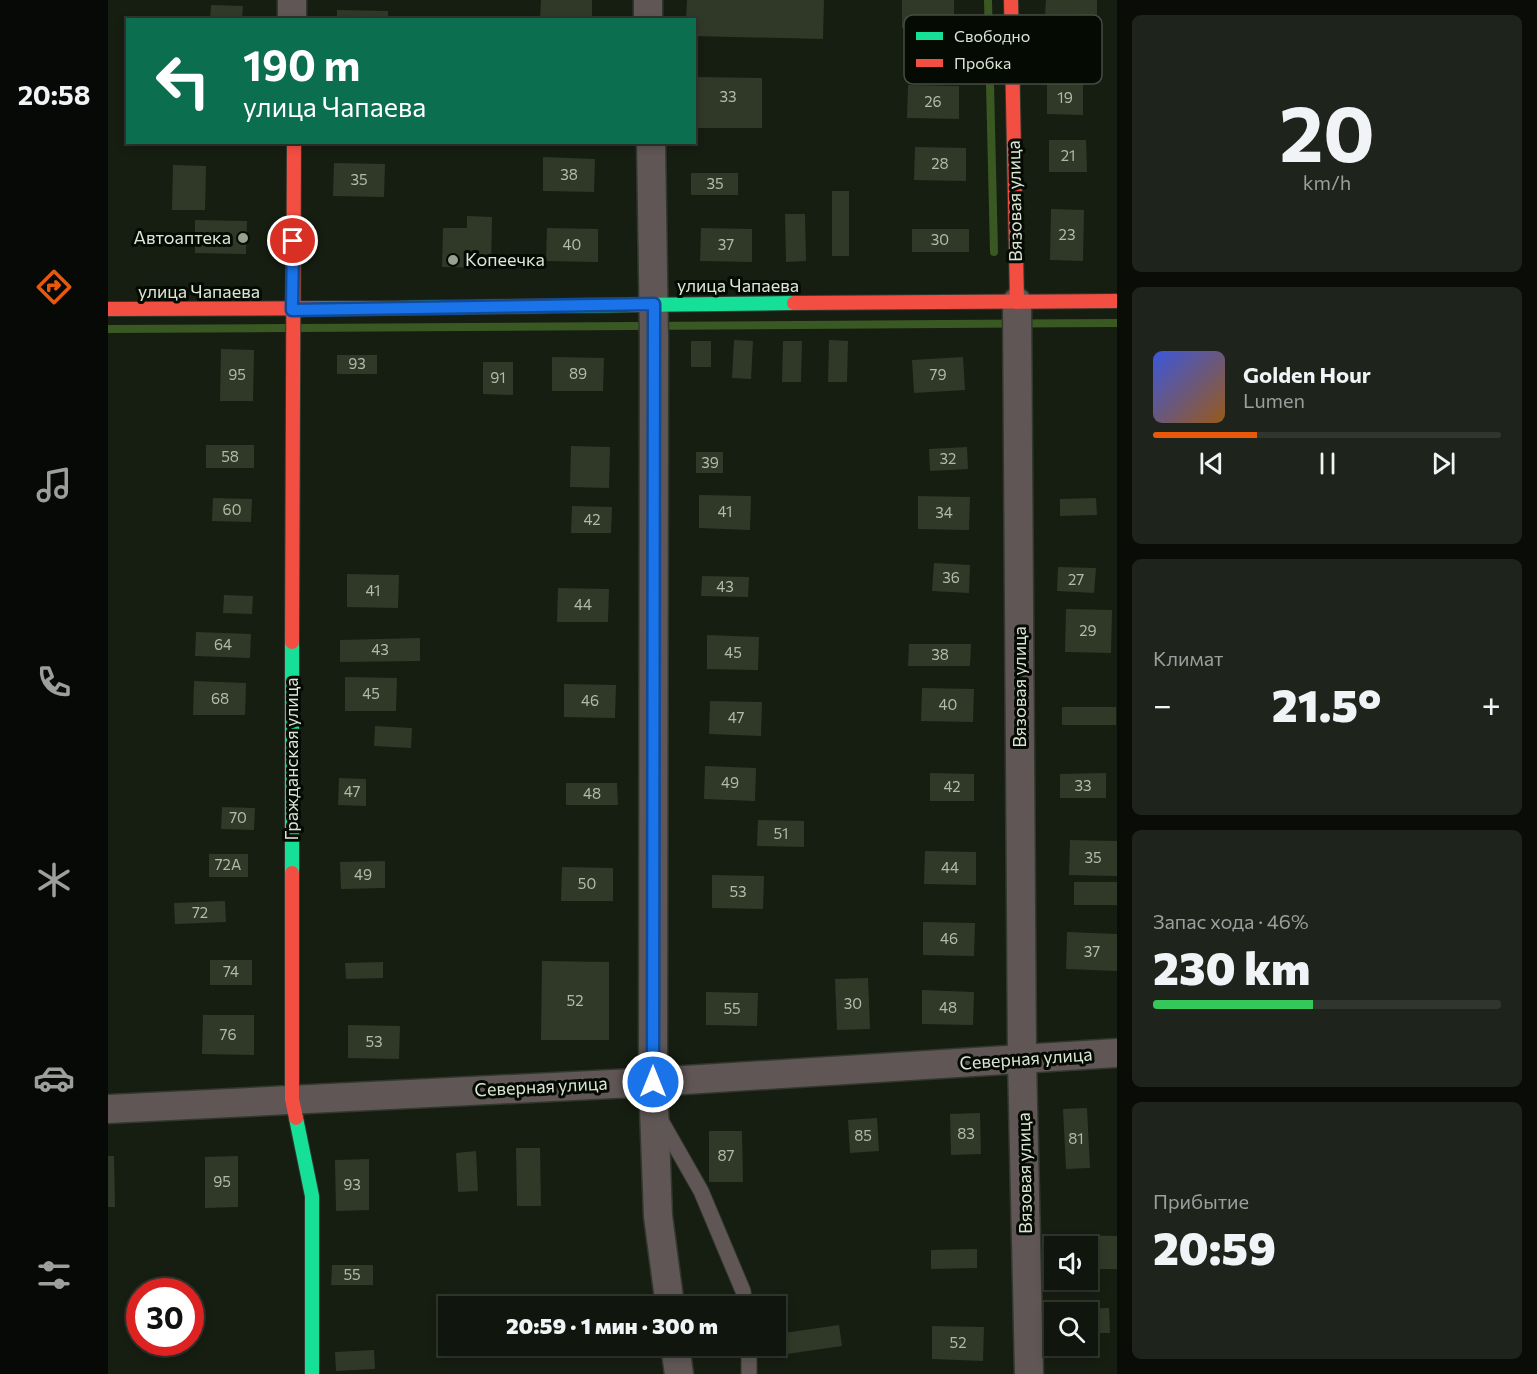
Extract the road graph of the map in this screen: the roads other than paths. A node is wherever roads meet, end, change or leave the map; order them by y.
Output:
1 (292, 0) edge
2 (648, 0) edge
3 (1011, 0) edge
4 (1011, 15) edge
5 (292, 18) edge
6 (648, 18) edge
7 (1013, 84) edge
8 (294, 144) edge
9 (651, 144) edge
10 (1117, 301) edge
11 (1017, 302) junction
12 (654, 304) junction
13 (108, 309) edge
14 (292, 310) junction
15 (1117, 1053) edge
16 (1022, 1060) junction
17 (653, 1095) junction
18 (292, 1099) junction
19 (108, 1108) edge
20 (668, 1296) edge
21 (744, 1296) edge
22 (749, 1356) edge
23 (312, 1374) edge
24 (749, 1374) edge
25 (1029, 1374) edge

1 - 5 street
2 - 6 street
3 - 4 street, Вязовая улица
7 - 11 street, Вязовая улица
8 - 14 street, Гражданская улица
9 - 12 street
10 - 11 street, улица Чапаева
11 - 12 street, улица Чапаева
11 - 16 street, Вязовая улица
12 - 14 street, улица Чапаева
12 - 17 street
13 - 14 street, улица Чапаева
14 - 18 street, Гражданская улица
15 - 16 street, Северная улица
16 - 17 street, Северная улица
16 - 25 street, Вязовая улица
17 - 18 street, Северная улица
17 - 20 street
17 - 21 lane
18 - 19 street, Северная улица
18 - 23 street, Гражданская улица
22 - 24 lane

